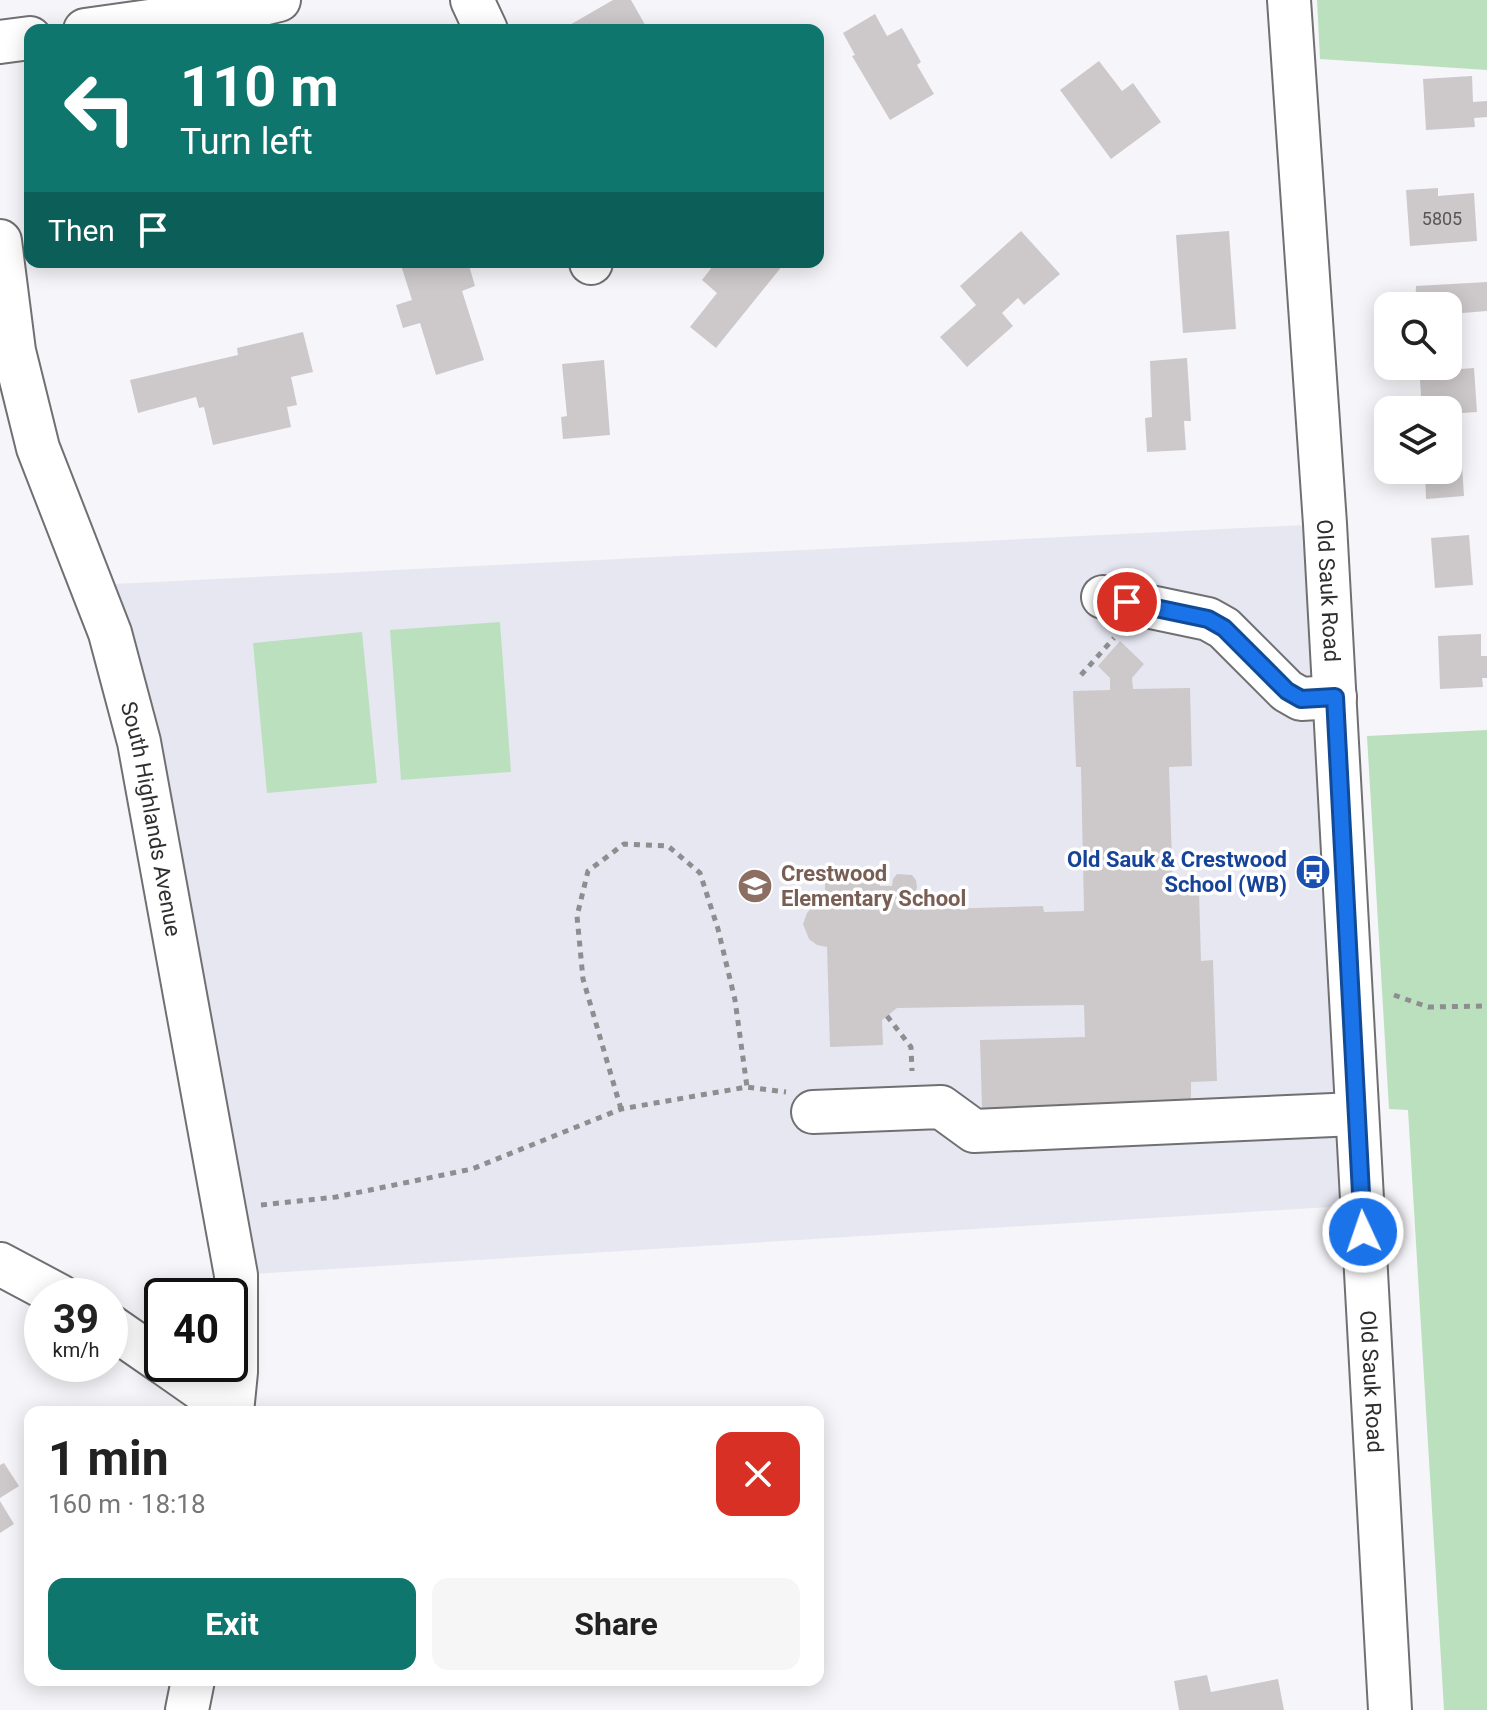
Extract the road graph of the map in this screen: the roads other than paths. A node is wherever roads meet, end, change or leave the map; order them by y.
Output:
1 (279, 0) edge
2 (472, 0) edge
3 (1289, 0) edge
4 (193, 7) edge
5 (113, 24) edge
6 (483, 24) edge
7 (24, 39) edge
8 (0, 42) edge
9 (0, 241) edge
10 (1113, 614) road end
11 (1335, 697) junction
12 (800, 1102) road end
13 (1356, 1114) junction
14 (0, 1264) edge
15 (26, 1278) edge
16 (190, 1382) edge
17 (225, 1406) edge
18 (233, 1406) edge
19 (192, 1686) edge
20 (187, 1710) edge
21 (1390, 1710) edge

1 - 4 street
2 - 6 street
3 - 11 street, Old Sauk Road
4 - 5 street
7 - 8 street
9 - 18 street, South Highlands Avenue
10 - 11 street
11 - 13 street, Old Sauk Road
12 - 13 street
13 - 21 street, Old Sauk Road
14 - 15 street
16 - 17 street
19 - 20 street

